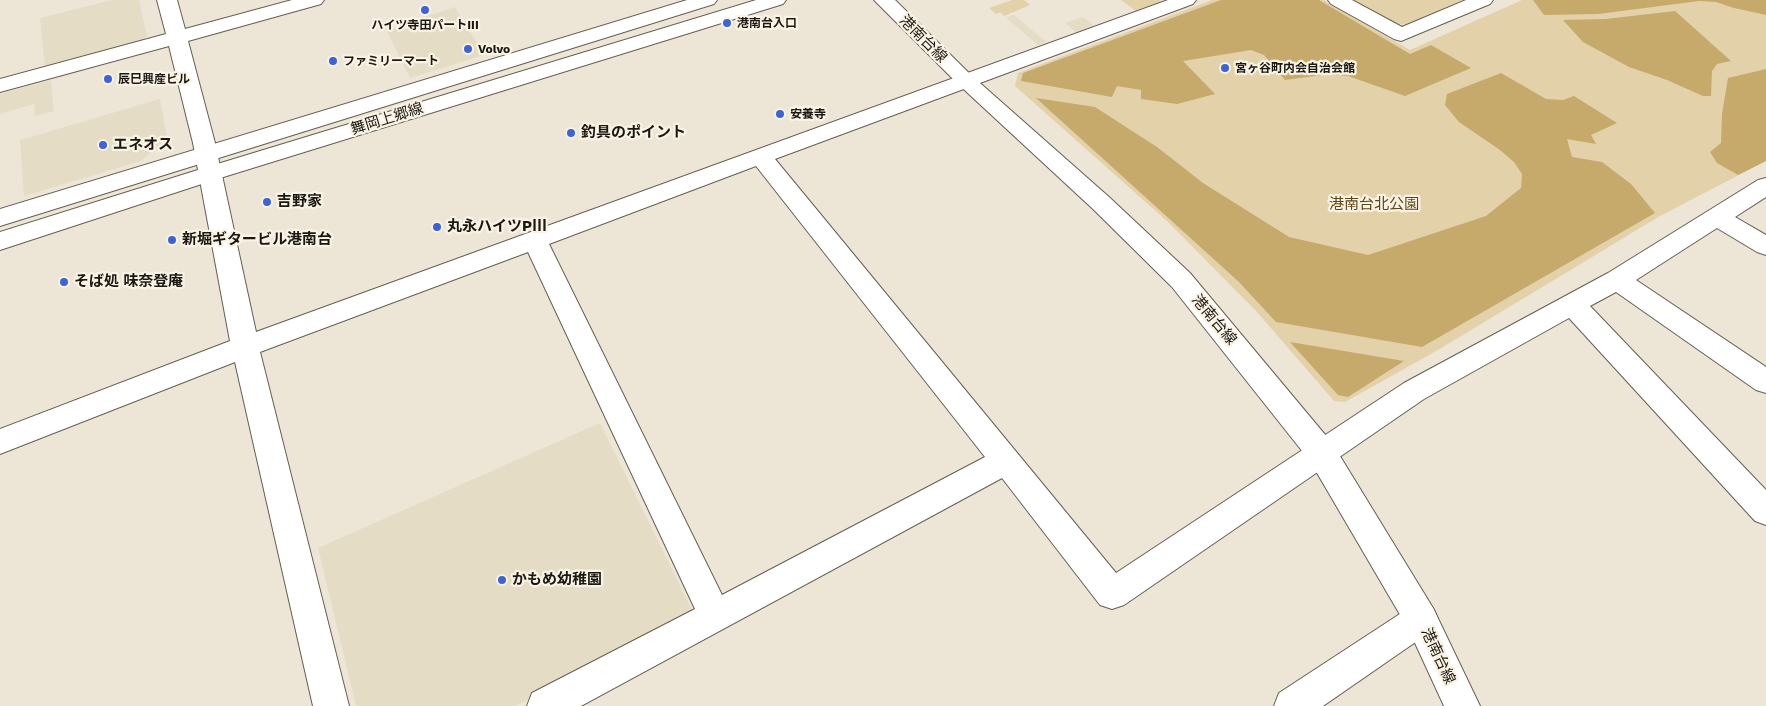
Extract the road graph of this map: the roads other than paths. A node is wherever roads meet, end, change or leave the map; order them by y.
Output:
1 (167, 0) edge
2 (314, 0) edge
3 (707, 0) edge
4 (776, 0) edge
5 (884, 0) edge
6 (1186, 0) edge
7 (1338, 0) edge
8 (1483, 0) edge
9 (178, 38) junction
10 (965, 80) junction
11 (0, 86) edge
12 (761, 157) junction
13 (208, 163) junction
14 (1766, 186) edge
15 (1717, 217) junction
16 (0, 218) edge
17 (534, 239) junction
18 (0, 241) edge
19 (1766, 246) edge
20 (1617, 280) junction
21 (1572, 304) junction
22 (245, 346) junction
23 (1766, 382) edge
24 (0, 442) edge
25 (1321, 452) junction
26 (1006, 461) junction
27 (1766, 511) edge
28 (715, 616) junction
29 (1421, 619) junction
30 (331, 706) edge
31 (545, 706) edge
32 (1292, 706) edge
33 (1462, 706) edge

1 - 9 street
2 - 9 street
3 - 13 street, 舞岡上郷線
4 - 13 street, 舞岡上郷線
5 - 10 street, 港南台線
6 - 10 street
7 - 8 street
9 - 11 street
9 - 13 street
10 - 12 street
10 - 25 street, 港南台線
12 - 17 street
12 - 26 street
13 - 16 street, 舞岡上郷線
13 - 18 street, 舞岡上郷線
13 - 22 street
14 - 15 street
15 - 19 street
15 - 20 street
17 - 22 street
17 - 28 street
20 - 21 street
20 - 23 street
21 - 25 street
21 - 27 street
22 - 24 street
22 - 30 street
25 - 26 street
25 - 29 street, 港南台線
26 - 28 street
28 - 31 street
29 - 32 street
29 - 33 street, 港南台線

